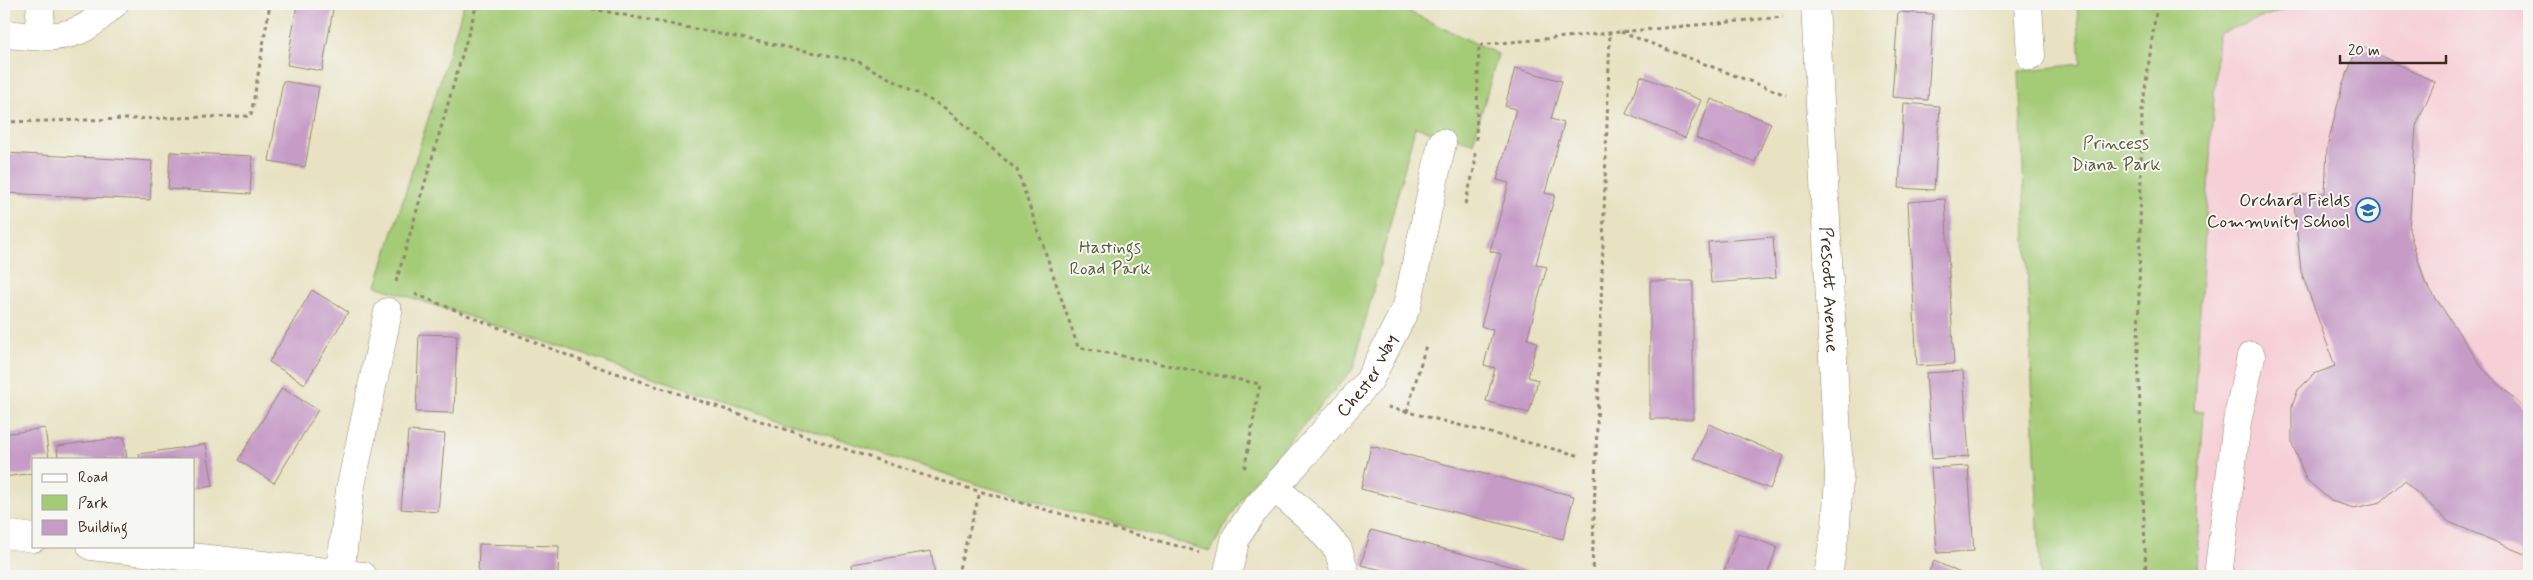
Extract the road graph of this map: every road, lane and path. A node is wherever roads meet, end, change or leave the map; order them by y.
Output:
1 (41, 4) edge
2 (114, 4) edge
3 (270, 4) edge
4 (477, 4) edge
5 (568, 4) edge
6 (2028, 4) edge
7 (2157, 4) edge
8 (1815, 9) edge
9 (1621, 32) junction
10 (1610, 33) junction
11 (4, 34) edge
12 (38, 36) junction
13 (2031, 56) dead end
14 (1820, 96) junction
15 (4, 122) edge
16 (1442, 143) dead end
17 (1462, 214) dead end
18 (391, 299) junction
19 (1428, 336) dead end
20 (2251, 356) dead end
21 (1354, 398) junction
22 (1407, 412) junction
23 (1581, 456) dead end
24 (1244, 474) dead end
25 (1274, 488) junction
26 (980, 492) junction
27 (4, 534) edge
28 (32, 538) edge
29 (109, 548) edge
30 (1203, 553) dead end
31 (352, 575) edge
32 (957, 576) edge
33 (1227, 576) edge
34 (1346, 576) edge
35 (1592, 576) edge
36 (1828, 576) edge
37 (2146, 576) edge
38 (2218, 576) edge

1 - 12 street
2 - 12 street
3 - 15 path
4 - 18 path
5 - 24 path
6 - 13 street
7 - 37 path
8 - 9 path
8 - 14 street, Prescott Avenue
9 - 10 path
9 - 14 path
10 - 17 path
10 - 35 path
11 - 12 street
14 - 36 street, Prescott Avenue
16 - 21 street, Chester Way
18 - 26 path
18 - 31 street
19 - 22 path
20 - 38 street
21 - 22 path
21 - 25 street, Chester Way
22 - 23 path
25 - 33 street, Chester Way
25 - 34 street
26 - 30 path
26 - 32 path
27 - 28 street
29 - 31 street

